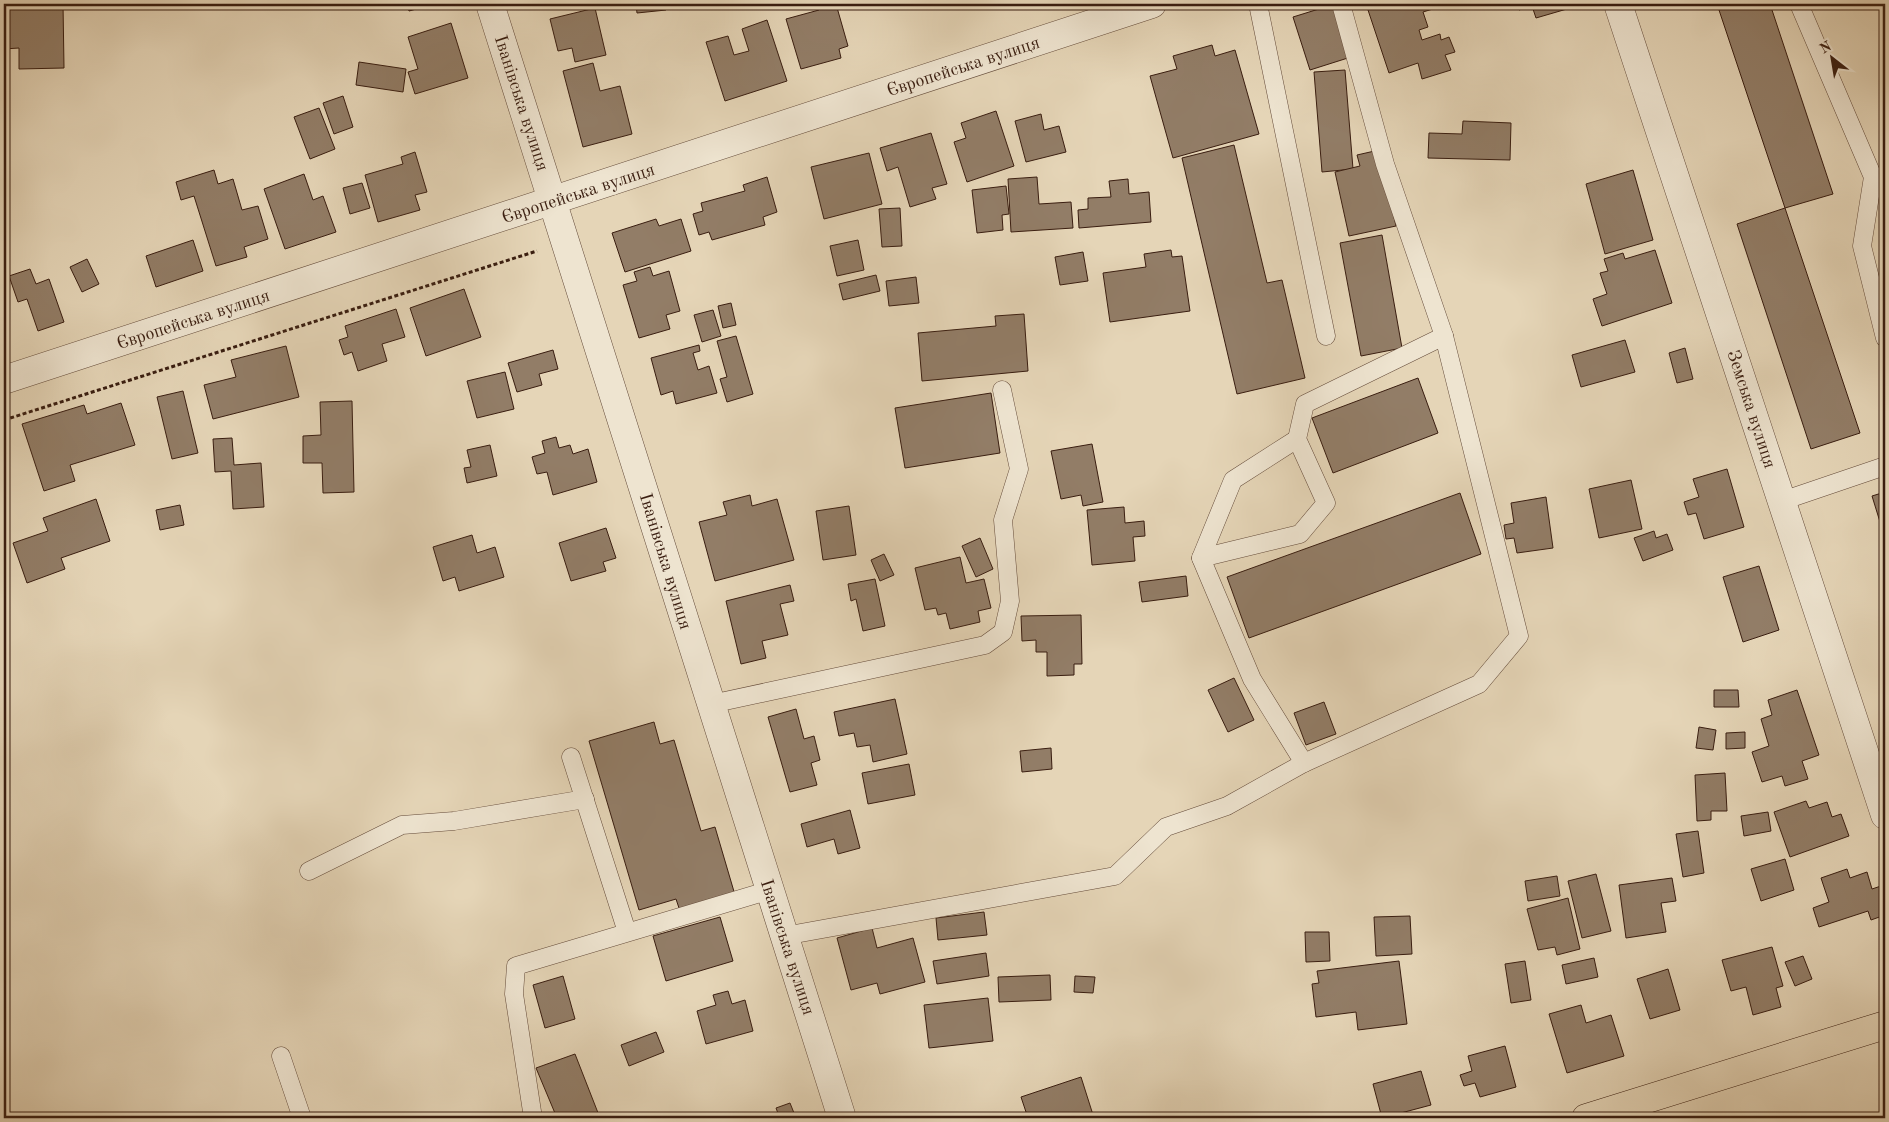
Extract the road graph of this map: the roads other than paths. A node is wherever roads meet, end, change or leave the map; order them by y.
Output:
1 (490, 4) edge
2 (1152, 4) edge
3 (1258, 4) edge
4 (1341, 4) edge
5 (1618, 4) edge
6 (1799, 4) edge
7 (553, 202) junction
8 (1885, 335) edge
9 (1326, 336) dead end
10 (1444, 336) junction
11 (4, 380) edge
12 (1002, 390) dead end
13 (1296, 439) junction
14 (1885, 466) edge
15 (1782, 500) junction
16 (1201, 558) junction
17 (711, 704) junction
18 (571, 757) dead end
19 (1304, 763) junction
20 (585, 799) junction
21 (1885, 815) edge
22 (309, 872) dead end
23 (770, 890) junction
24 (627, 932) junction
25 (784, 936) junction
26 (1885, 1025) edge
27 (281, 1056) dead end
28 (302, 1118) edge
29 (532, 1118) edge
30 (842, 1118) edge
31 (1586, 1118) edge

1 - 7 street, Іванівська вулиця
2 - 7 street, Європейська вулиця
3 - 9 lane
4 - 10 lane
5 - 15 street, Земська вулиця
6 - 8 lane
7 - 11 street, Європейська вулиця
7 - 17 street, Іванівська вулиця
10 - 13 lane
10 - 19 lane
12 - 17 lane
13 - 16 lane
13 - 16 lane
14 - 15 lane
15 - 21 street, Земська вулиця
16 - 19 lane
17 - 23 street, Іванівська вулиця
18 - 20 lane
19 - 25 lane
20 - 22 lane
20 - 24 lane
23 - 24 lane
23 - 25 street, Іванівська вулиця
24 - 29 lane
25 - 30 street, Іванівська вулиця
26 - 31 main road
27 - 28 lane

